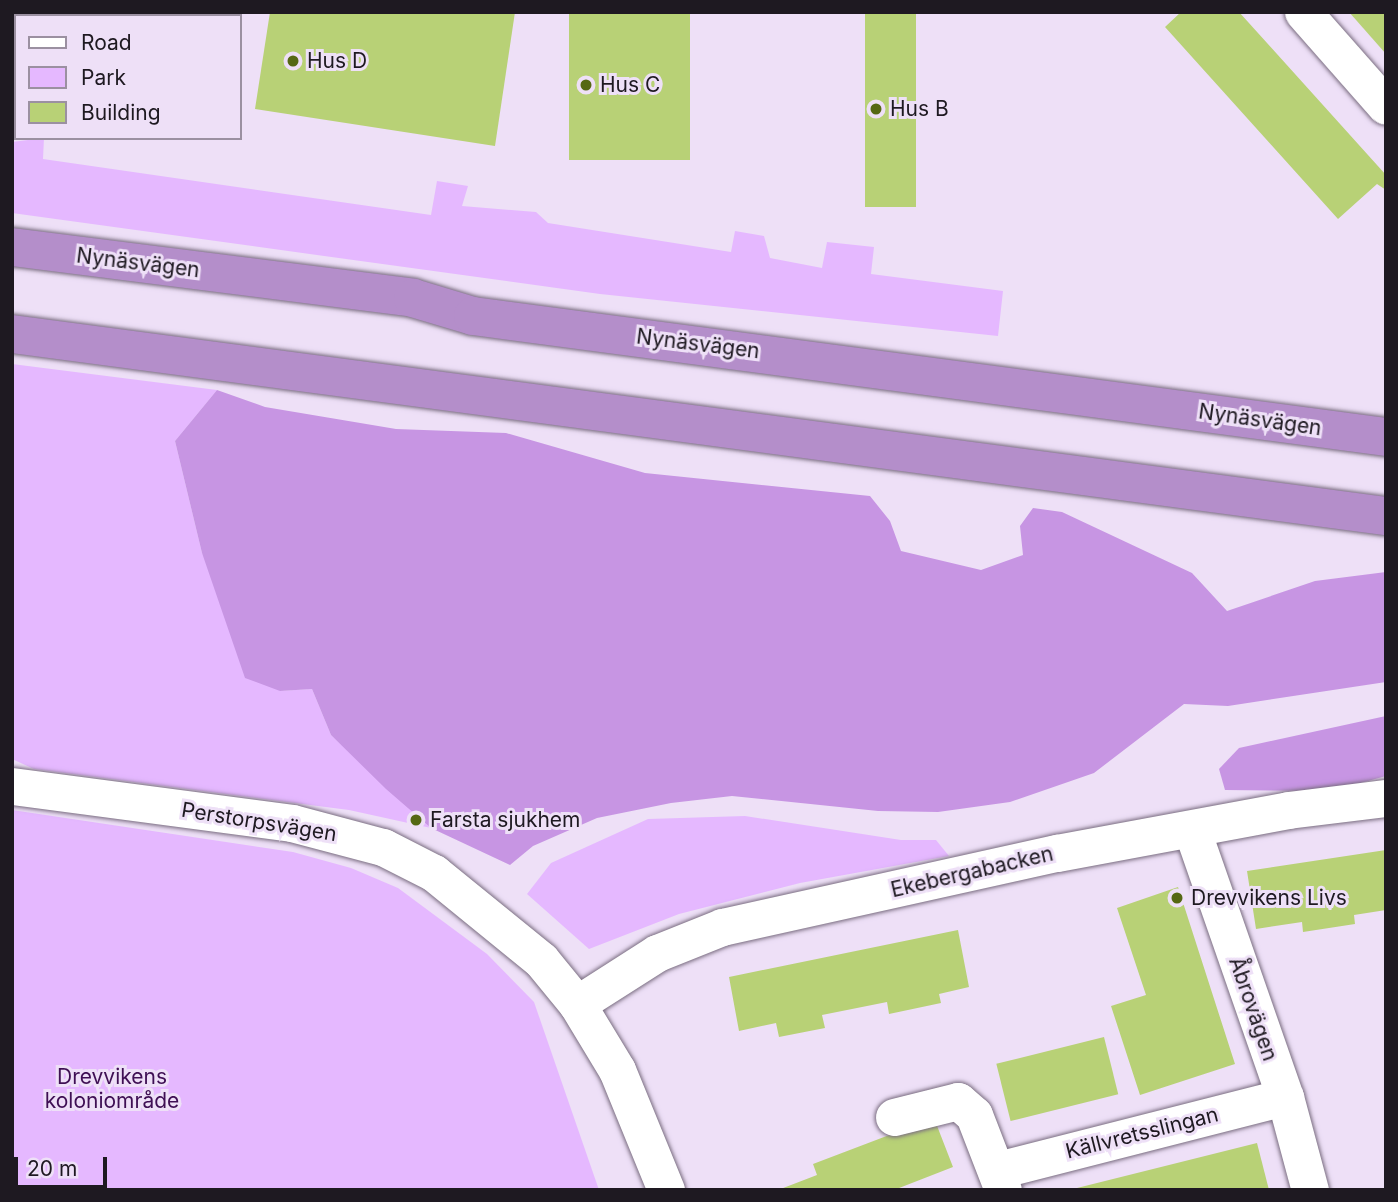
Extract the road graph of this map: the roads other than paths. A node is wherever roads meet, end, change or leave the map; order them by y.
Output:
1 (1303, 12) edge
2 (1386, 106) edge
3 (12, 234) edge
4 (12, 247) edge
5 (148, 263) junction
6 (12, 334) edge
7 (1386, 437) edge
8 (1386, 516) edge
9 (12, 786) edge
10 (1386, 798) edge
11 (1192, 830) junction
12 (577, 1004) junction
13 (1285, 1097) junction
14 (894, 1117) dead end
15 (1001, 1180) edge
16 (666, 1190) edge
17 (1310, 1190) edge

1 - 2 street
3 - 5 highway
4 - 5 highway, Nynäsvägen
5 - 7 highway, Nynäsvägen
6 - 8 highway
9 - 12 street, Perstorpsvägen
10 - 11 street, Ekebergabacken
11 - 12 street, Ekebergabacken
11 - 13 street, Åbrovägen
12 - 16 street, Perstorpsvägen
13 - 15 street, Källvretsslingan
13 - 17 street, Åbrovägen
14 - 15 street, Källvretsslingan

